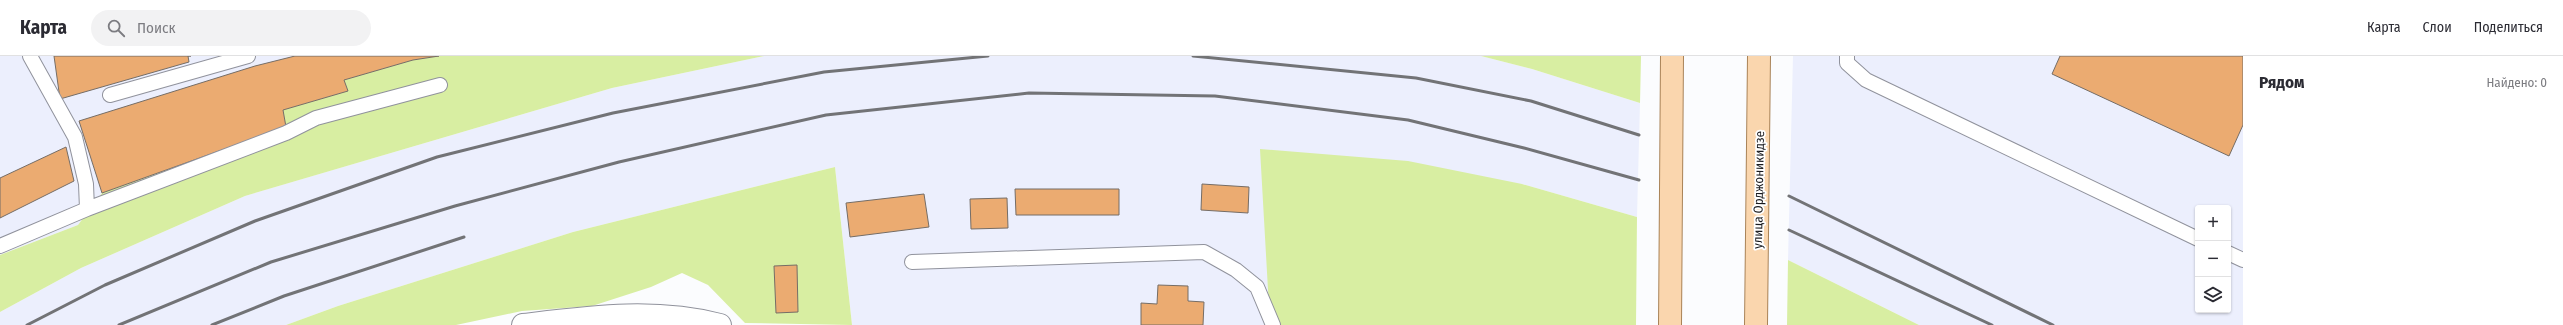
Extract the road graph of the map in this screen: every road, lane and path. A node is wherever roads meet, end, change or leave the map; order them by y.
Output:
1 (30, 56) edge
2 (248, 56) edge
3 (1672, 56) edge
4 (1759, 56) edge
5 (1847, 56) edge
6 (440, 85) dead end
7 (110, 95) dead end
8 (87, 209) junction
9 (2195, 238) edge
10 (0, 246) edge
11 (2231, 254) edge
12 (2243, 260) edge
13 (912, 262) dead end
14 (662, 320) edge
15 (523, 325) edge
16 (720, 325) edge
17 (1273, 325) edge
18 (1670, 325) edge
19 (1756, 325) edge

1 - 8 lane
2 - 7 lane
3 - 18 main road
4 - 19 main road, улица Орджоникидзе
5 - 9 lane
6 - 8 lane
8 - 10 lane
11 - 12 lane
13 - 17 lane
14 - 15 street
14 - 16 street

